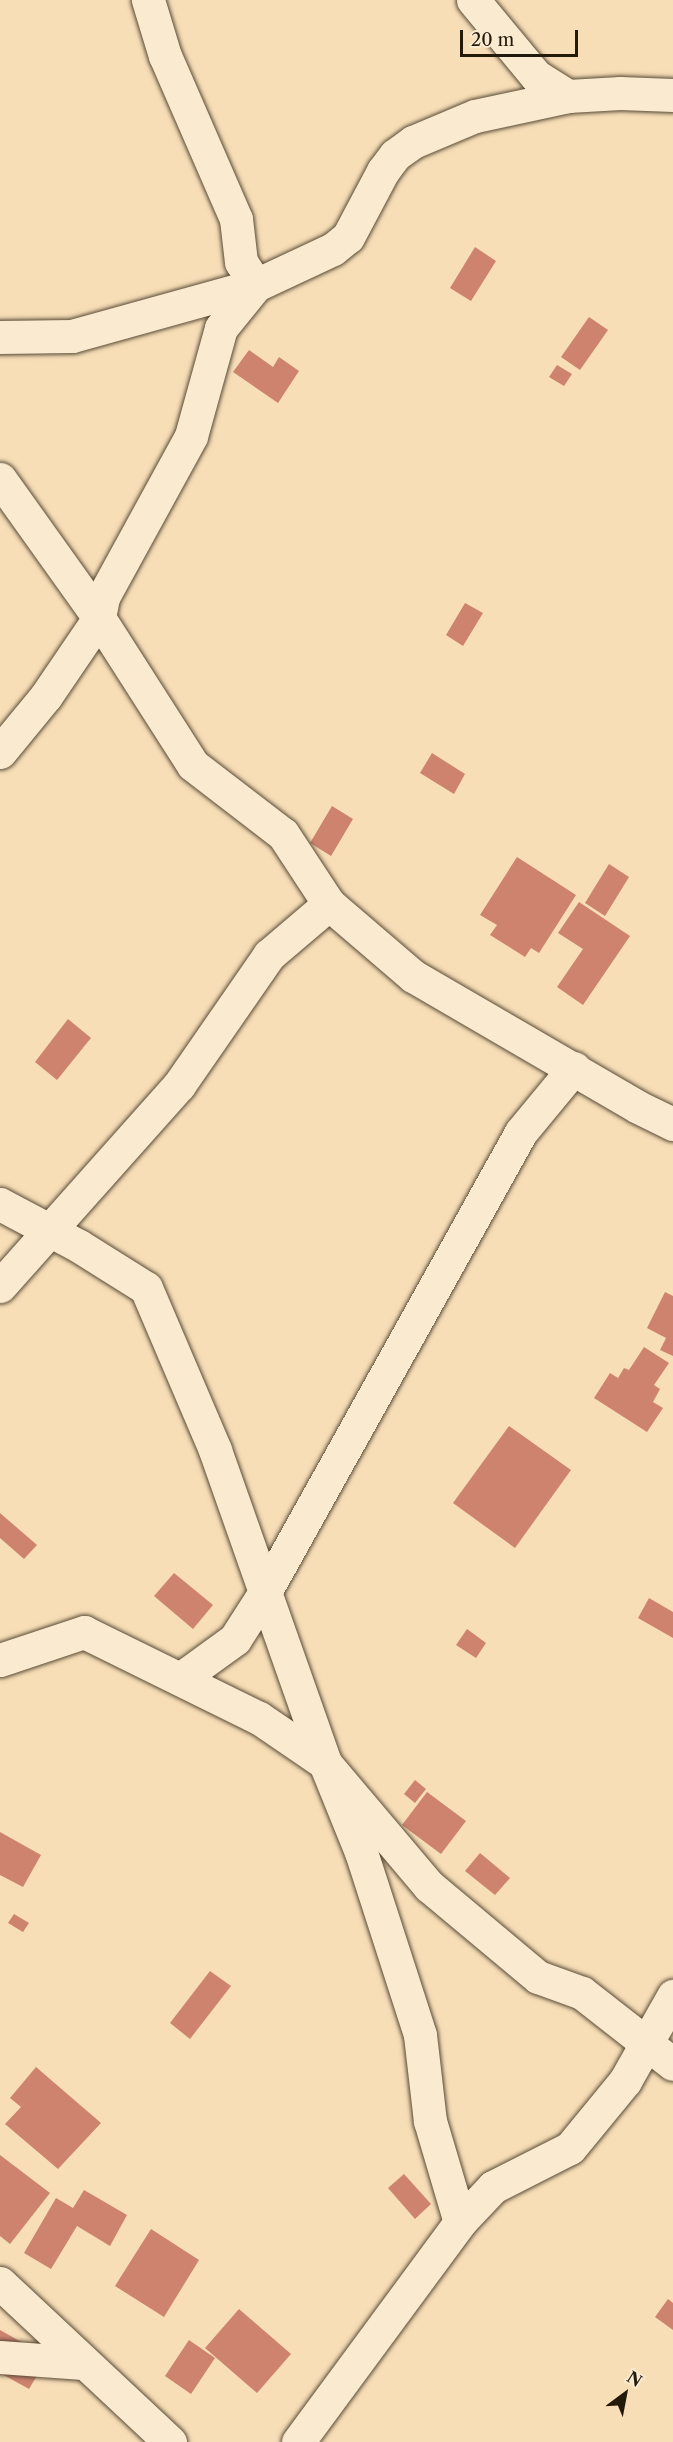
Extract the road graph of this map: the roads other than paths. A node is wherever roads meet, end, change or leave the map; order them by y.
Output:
1 (148, 0) edge
2 (473, 0) edge
3 (673, 95) edge
4 (568, 96) junction
5 (256, 285) junction
6 (0, 337) edge
7 (0, 479) edge
8 (99, 618) junction
9 (0, 752) edge
10 (329, 904) junction
11 (574, 1068) junction
12 (673, 1124) edge
13 (0, 1204) edge
14 (47, 1229) junction
15 (0, 1286) edge
16 (265, 1592) junction
17 (0, 1660) edge
18 (180, 1679) junction
19 (325, 1763) junction
20 (673, 1995) edge
21 (647, 2041) junction
22 (673, 2064) edge
23 (460, 2223) junction
24 (0, 2283) edge
25 (0, 2357) edge
26 (83, 2363) junction
27 (170, 2442) edge
28 (298, 2442) edge

1 - 5 street
2 - 4 street
3 - 4 street
4 - 5 street
5 - 6 street
5 - 8 street
7 - 8 street
8 - 9 street
8 - 10 street
10 - 11 street
10 - 14 street
11 - 12 street
11 - 16 street
13 - 14 street
14 - 15 street
14 - 16 street
16 - 18 street
16 - 19 street
17 - 18 street
18 - 19 street
19 - 21 street
19 - 23 street
20 - 21 street
21 - 22 street
21 - 23 street
23 - 28 street
24 - 26 street
25 - 26 street
26 - 27 street

